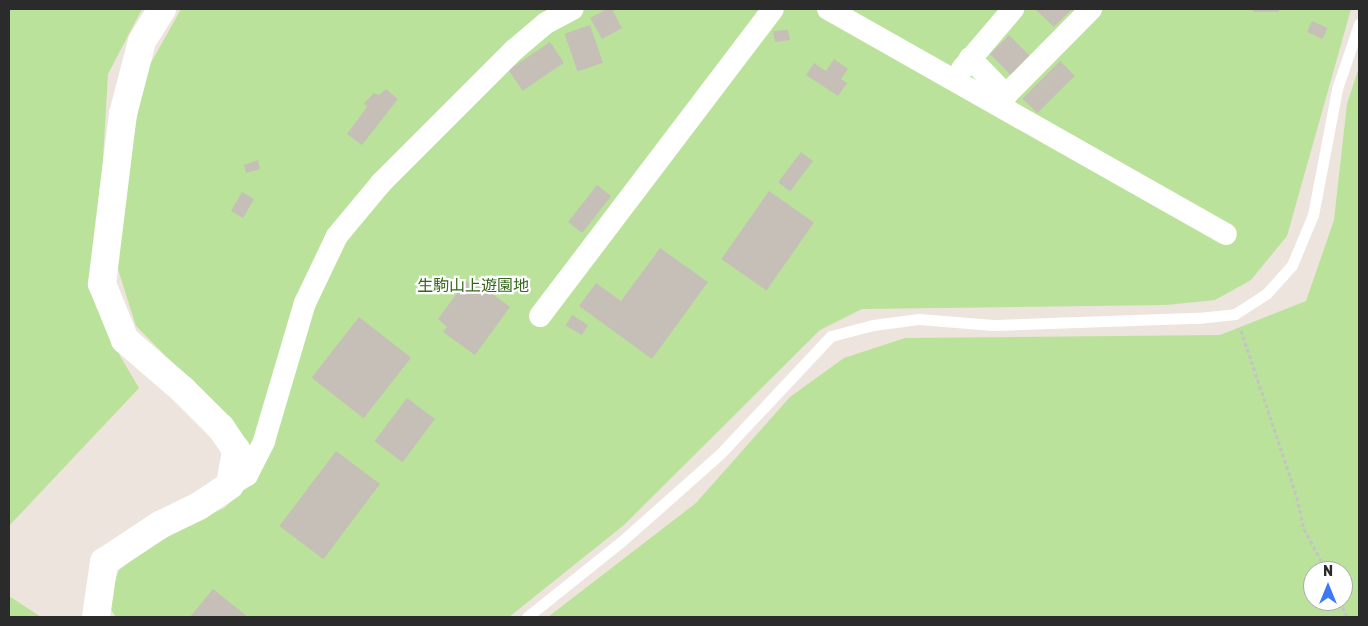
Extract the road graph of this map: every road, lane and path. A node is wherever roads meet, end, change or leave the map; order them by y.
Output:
1 (162, 9) edge
2 (572, 9) edge
3 (773, 9) edge
4 (828, 9) edge
5 (1013, 9) edge
6 (1091, 9) edge
7 (1359, 24) edge
8 (970, 58) junction
9 (952, 82) junction
10 (1226, 234) dead end
11 (1235, 314) junction
12 (540, 316) dead end
13 (230, 485) junction
14 (1322, 561) edge
15 (96, 617) edge
16 (527, 617) edge

1 - 13 street
2 - 13 street
3 - 12 street
4 - 9 street
5 - 8 street
6 - 8 street
7 - 11 lane
8 - 9 street
9 - 10 street
11 - 14 path
11 - 16 lane
13 - 15 street

